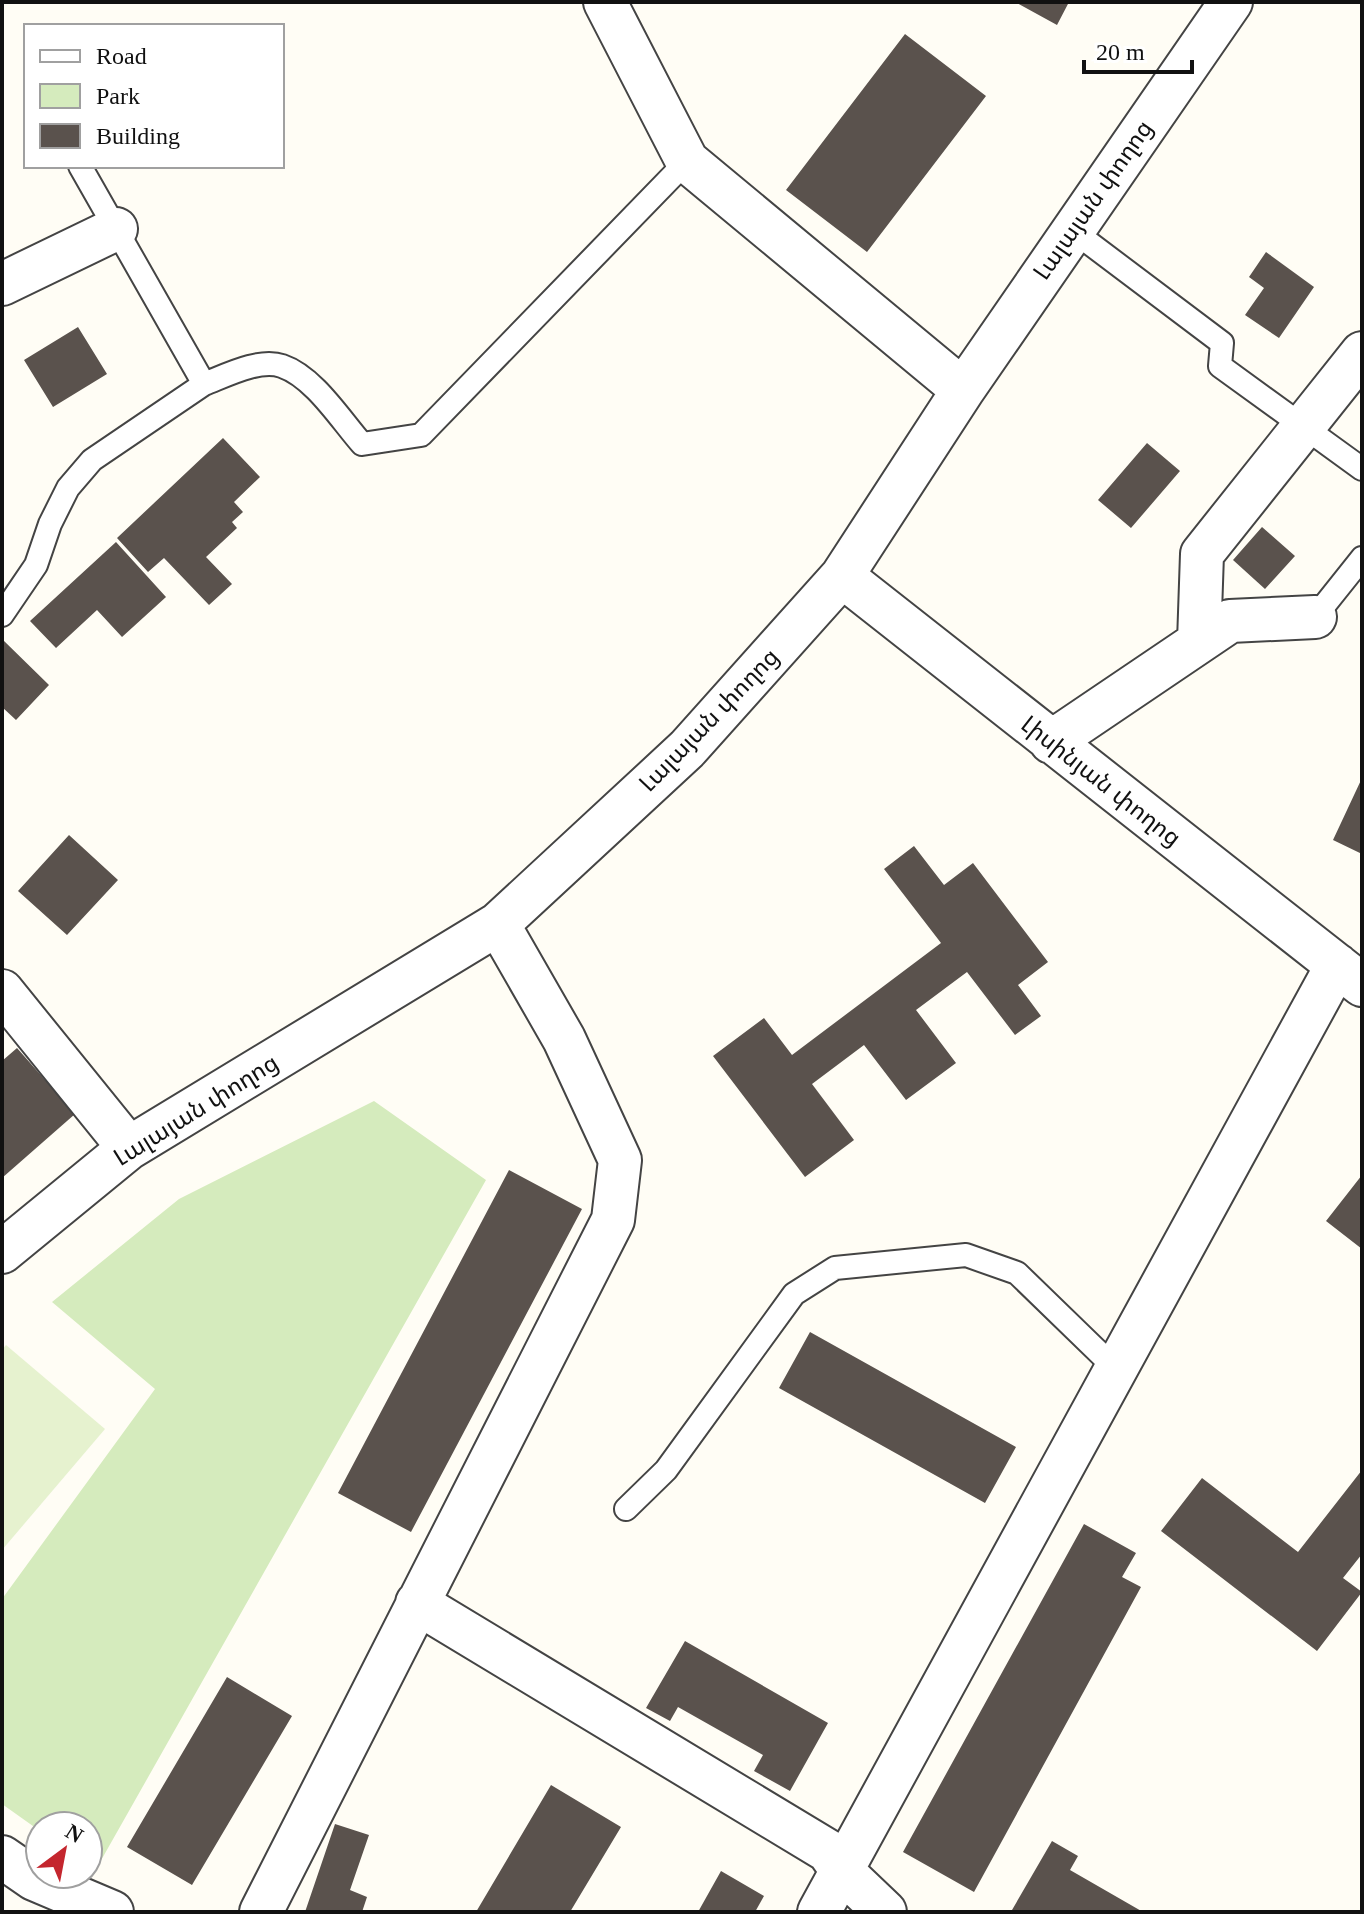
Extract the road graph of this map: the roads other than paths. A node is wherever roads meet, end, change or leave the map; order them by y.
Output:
1 (1231, 2) edge
2 (608, 4) edge
3 (687, 161) junction
4 (81, 168) edge
5 (116, 229) junction
6 (1072, 230) junction
7 (2, 284) edge
8 (1362, 353) edge
9 (204, 384) junction
10 (963, 390) junction
11 (1302, 427) junction
12 (1362, 469) edge
13 (1362, 558) edge
14 (842, 576) junction
15 (2, 615) edge
16 (1315, 617) joint
17 (1199, 642) junction
18 (1051, 742) junction
19 (498, 924) junction
20 (1350, 975) edge
21 (2, 991) edge
22 (129, 1148) junction
23 (2, 1252) edge
24 (1116, 1369) junction
25 (626, 1509) dead end
26 (417, 1603) junction
27 (2, 1857) edge
28 (842, 1871) junction
29 (112, 1912) edge
30 (261, 1912) edge
31 (819, 1912) edge
32 (885, 1912) edge

1 - 6 street, Լալայան փողոց
2 - 3 street
3 - 9 lane
3 - 10 street
4 - 5 lane
5 - 7 street
5 - 9 lane
6 - 10 street, Լալայան փողոց
6 - 11 lane
8 - 11 street
9 - 15 lane
10 - 14 street, Լալայան փողոց
11 - 12 lane
11 - 17 street
13 - 16 lane
14 - 18 street, Լիսինյան փողոց
14 - 19 street, Լալայան փողոց
16 - 17 street
17 - 18 street
18 - 20 street, Լիսինյան փողոց
19 - 22 street, Լալայան փողոց
19 - 26 street
20 - 24 street
21 - 22 street
22 - 23 street, Լալայան փողոց
24 - 25 lane
24 - 28 street
26 - 28 street
26 - 30 street
27 - 29 street
28 - 31 street
28 - 32 street

